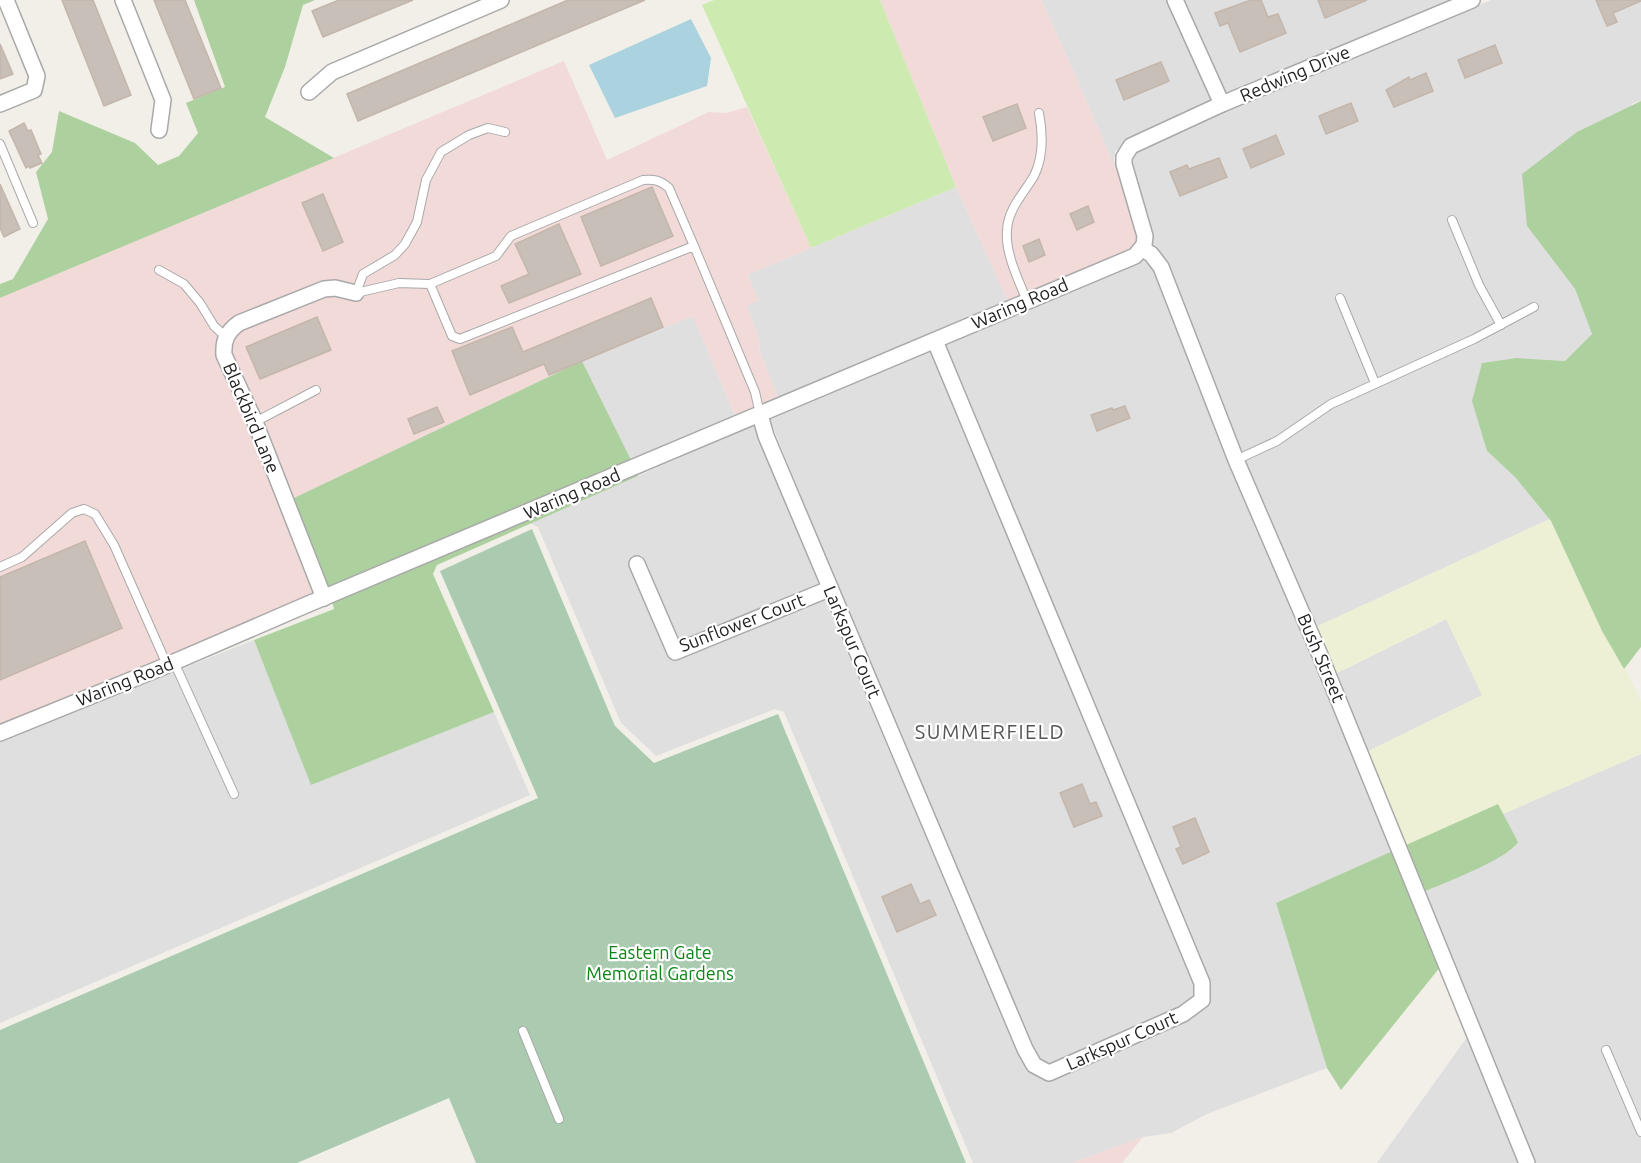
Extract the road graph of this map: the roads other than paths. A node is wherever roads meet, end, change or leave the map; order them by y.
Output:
1 (6, 0) edge
2 (123, 0) edge
3 (501, 0) edge
4 (1175, 0) edge
5 (1472, 0) edge
6 (309, 92) dead end
7 (0, 104) edge
8 (1222, 104) junction
9 (1039, 113) dead end
10 (159, 130) dead end
11 (505, 132) dead end
12 (0, 144) edge
13 (1452, 220) dead end
14 (33, 223) dead end
15 (694, 246) junction
16 (1142, 249) junction
17 (159, 270) dead end
18 (430, 284) junction
19 (356, 293) junction
20 (1340, 298) dead end
21 (1027, 300) junction
22 (1534, 307) dead end
23 (1501, 325) junction
24 (225, 336) junction
25 (935, 341) junction
26 (1375, 383) junction
27 (316, 390) dead end
28 (760, 415) junction
29 (255, 422) junction
30 (1236, 460) junction
31 (637, 564) dead end
32 (0, 567) edge
33 (829, 589) junction
34 (324, 598) junction
35 (171, 664) junction
36 (0, 733) edge
37 (234, 794) dead end
38 (523, 1031) dead end
39 (1606, 1050) dead end
40 (559, 1119) dead end
41 (1641, 1132) edge
42 (1527, 1163) edge

1 - 7 street
2 - 10 street
3 - 6 street
4 - 8 street
5 - 8 street, Redwing Drive
8 - 16 street, Redwing Drive
9 - 21 lane
11 - 19 lane
12 - 14 lane
13 - 23 lane
15 - 18 lane
15 - 18 lane
15 - 28 lane
16 - 21 street, Waring Road
16 - 30 street, Bush Street
17 - 24 lane
18 - 19 lane
19 - 24 street, Blackbird Lane
20 - 26 lane
21 - 25 street, Waring Road
22 - 23 lane
23 - 26 lane
24 - 29 street, Blackbird Lane
25 - 28 street, Waring Road
25 - 33 street, Larkspur Court
26 - 30 lane
27 - 29 lane
28 - 33 street, Larkspur Court
28 - 34 street, Waring Road
29 - 34 street, Blackbird Lane
30 - 42 street, Bush Street
31 - 33 street, Sunflower Court
32 - 35 lane
34 - 35 street, Waring Road
35 - 36 street, Waring Road
35 - 37 lane
38 - 40 lane
39 - 41 lane

